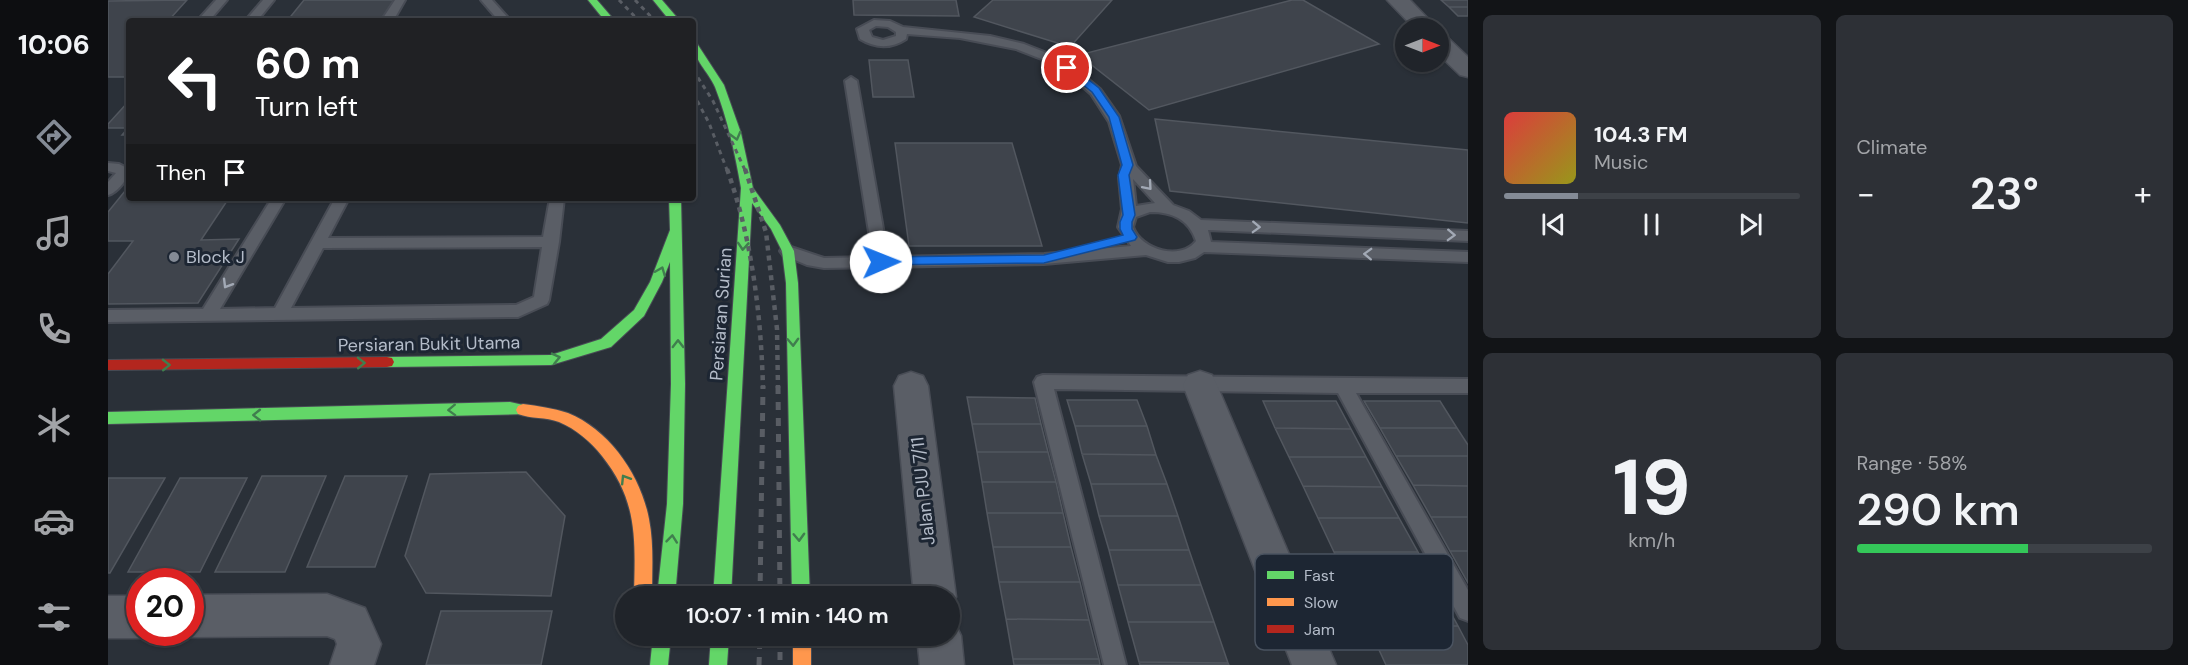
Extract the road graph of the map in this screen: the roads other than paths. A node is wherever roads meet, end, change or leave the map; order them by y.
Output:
1 (222, 0) edge
2 (269, 0) edge
3 (400, 0) edge
4 (486, 0) edge
5 (592, 0) edge
6 (657, 0) edge
7 (1398, 0) edge
8 (206, 18) edge
9 (254, 18) edge
10 (389, 18) edge
11 (502, 18) edge
12 (607, 18) edge
13 (672, 18) edge
14 (1416, 18) edge
15 (901, 30) dead end
16 (696, 49) edge
17 (1449, 51) edge
18 (1468, 70) edge
19 (851, 81) dead end
20 (1128, 165) junction
21 (108, 167) edge
22 (747, 188) junction
23 (108, 191) edge
24 (277, 201) edge
25 (340, 201) edge
26 (557, 201) edge
27 (675, 201) edge
28 (1168, 208) junction
29 (1129, 215) junction
30 (677, 224) junction
31 (1198, 225) junction
32 (1468, 236) edge
33 (1131, 237) junction
34 (552, 242) junction
35 (318, 243) junction
36 (1201, 247) junction
37 (1148, 250) junction
38 (788, 251) junction
39 (1468, 257) edge
40 (1044, 259) junction
41 (881, 262) junction
42 (824, 263) junction
43 (792, 283) junction
44 (280, 314) junction
45 (208, 315) junction
46 (108, 316) edge
47 (108, 365) edge
48 (1200, 385) junction
49 (911, 386) dead end
50 (1343, 386) junction
51 (1468, 386) edge
52 (108, 418) edge
53 (1269, 554) edge
54 (1436, 554) edge
55 (1453, 584) edge
56 (642, 586) edge
57 (667, 586) edge
58 (723, 586) edge
59 (801, 586) edge
60 (934, 586) edge
61 (1468, 611) edge
62 (204, 616) edge
63 (108, 617) edge
64 (126, 617) edge
65 (661, 646) edge
66 (719, 646) edge
67 (802, 646) edge
68 (940, 646) edge
69 (1308, 650) edge
70 (352, 665) edge
71 (659, 665) edge
72 (718, 665) edge
73 (802, 665) edge
74 (942, 665) edge
75 (1115, 665) edge
76 (1314, 665) edge

1 - 8 lane
2 - 9 lane
3 - 10 lane
4 - 11 lane
5 - 12 street
6 - 13 street
7 - 14 street
15 - 20 lane
16 -> 22 street, Persiaran Surian
17 - 18 street
19 - 41 lane
20 -> 28 lane
20 - 29 lane
21 - 23 lane
22 - 38 street
22 -> 58 street, Persiaran Surian
24 -> 45 lane
25 - 35 lane
26 - 34 lane
27 - 30 street
28 - 29 lane
28 - 31 lane
29 - 33 lane
47 -> 30 street, Persiaran Bukit Utama
57 -> 30 street
31 -> 32 lane
31 - 36 lane
33 - 37 lane
33 - 40 lane
34 - 35 lane
34 - 44 lane
35 - 44 lane
36 - 37 lane
39 -> 36 lane
37 - 40 lane
38 - 42 lane
38 - 43 street
40 - 41 lane
41 - 42 lane
42 - 43 lane
43 -> 59 street
44 - 45 lane
45 - 46 lane
48 - 50 lane
48 - 53 street
48 - 75 lane
49 - 60 street, Jalan PJU 7/11
50 - 51 lane
50 - 54 lane
56 -> 52 street
55 - 61 lane
62 - 70 street
63 - 64 street
65 - 71 street
66 - 72 street
67 - 73 street
68 - 74 street
69 - 76 street

